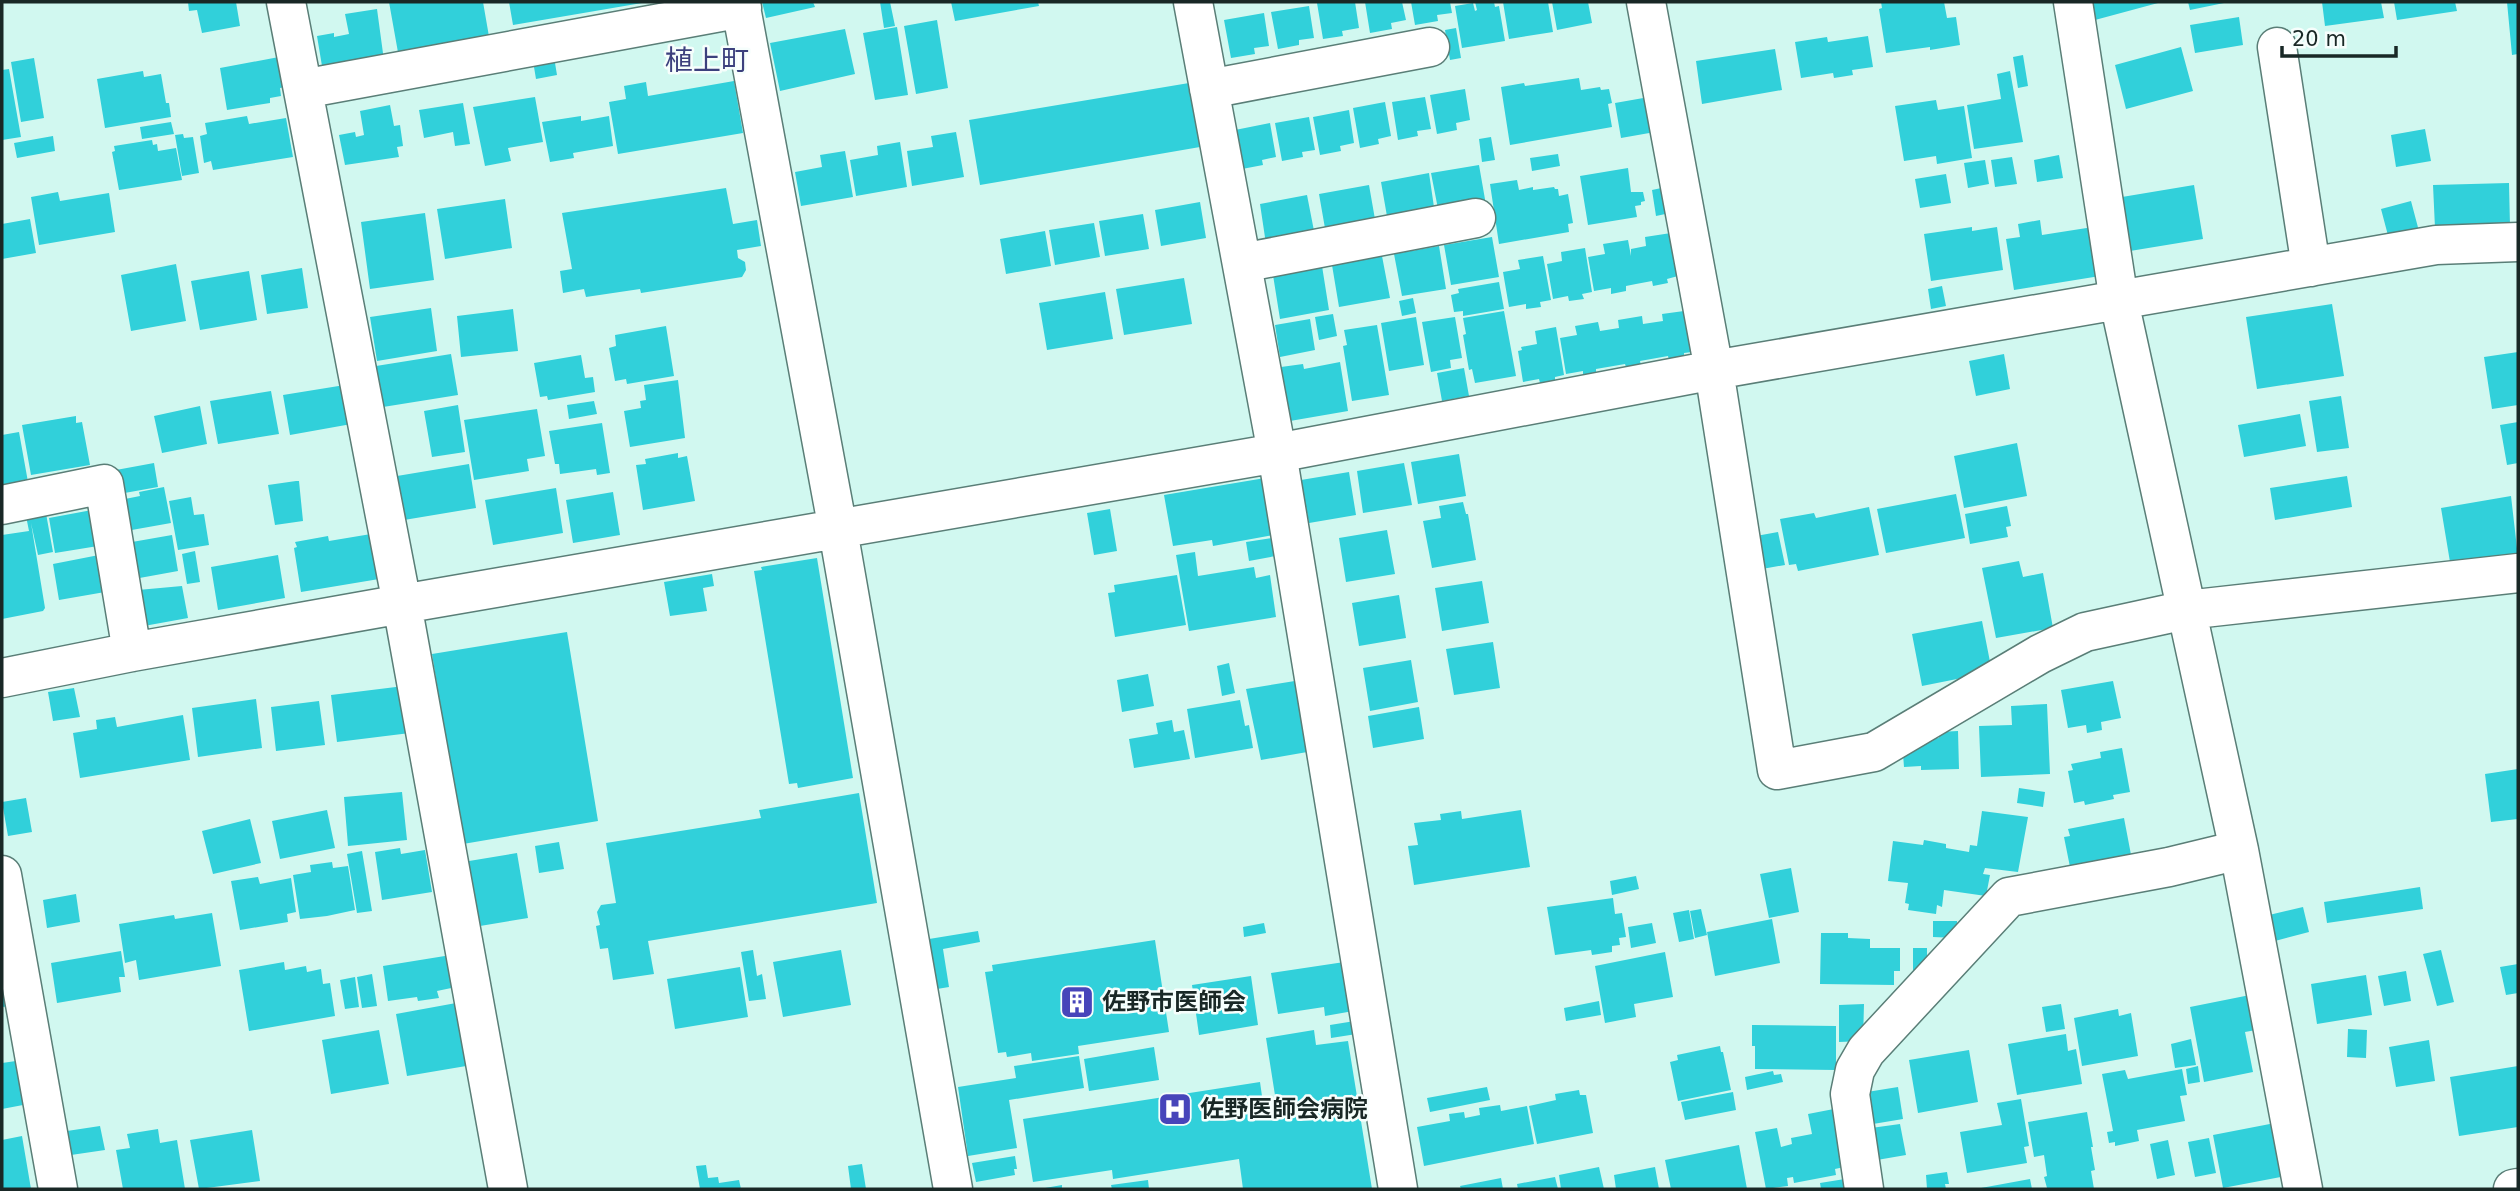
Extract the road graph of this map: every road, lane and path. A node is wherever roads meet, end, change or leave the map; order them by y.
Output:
1 (286, 2) edge
2 (1193, 2) edge
3 (1646, 2) edge
4 (2073, 2) edge
5 (741, 5) edge
6 (1430, 47) dead end
7 (2277, 47) dead end
8 (303, 89) junction
9 (1209, 89) junction
10 (1476, 218) dead end
11 (2518, 242) edge
12 (1242, 262) junction
13 (2311, 267) junction
14 (2119, 301) junction
15 (1714, 370) junction
16 (1277, 453) junction
17 (2, 505) edge
18 (838, 530) junction
19 (2518, 573) edge
20 (402, 604) junction
21 (2186, 610) junction
22 (132, 652) junction
23 (2, 678) edge
24 (2239, 850) junction
25 (2, 875) edge
26 (58, 1189) edge
27 (508, 1189) edge
28 (953, 1189) edge
29 (1398, 1189) edge
30 (1864, 1189) edge
31 (2303, 1189) edge

1 - 8 street
2 - 9 street
3 - 15 street
4 - 14 street
5 - 8 street
5 - 18 street
6 - 9 street
7 - 13 street
8 - 20 street
9 - 12 street
10 - 12 street
11 - 13 street
12 - 16 street
13 - 14 street
14 - 15 street
14 - 21 street
15 - 16 street
15 - 21 street
16 - 18 street
16 - 29 street
17 - 22 street
18 - 20 street
18 - 28 street
19 - 21 street
20 - 22 street
20 - 27 street
21 - 24 street
22 - 23 street
24 - 30 street
24 - 31 street
25 - 26 street

